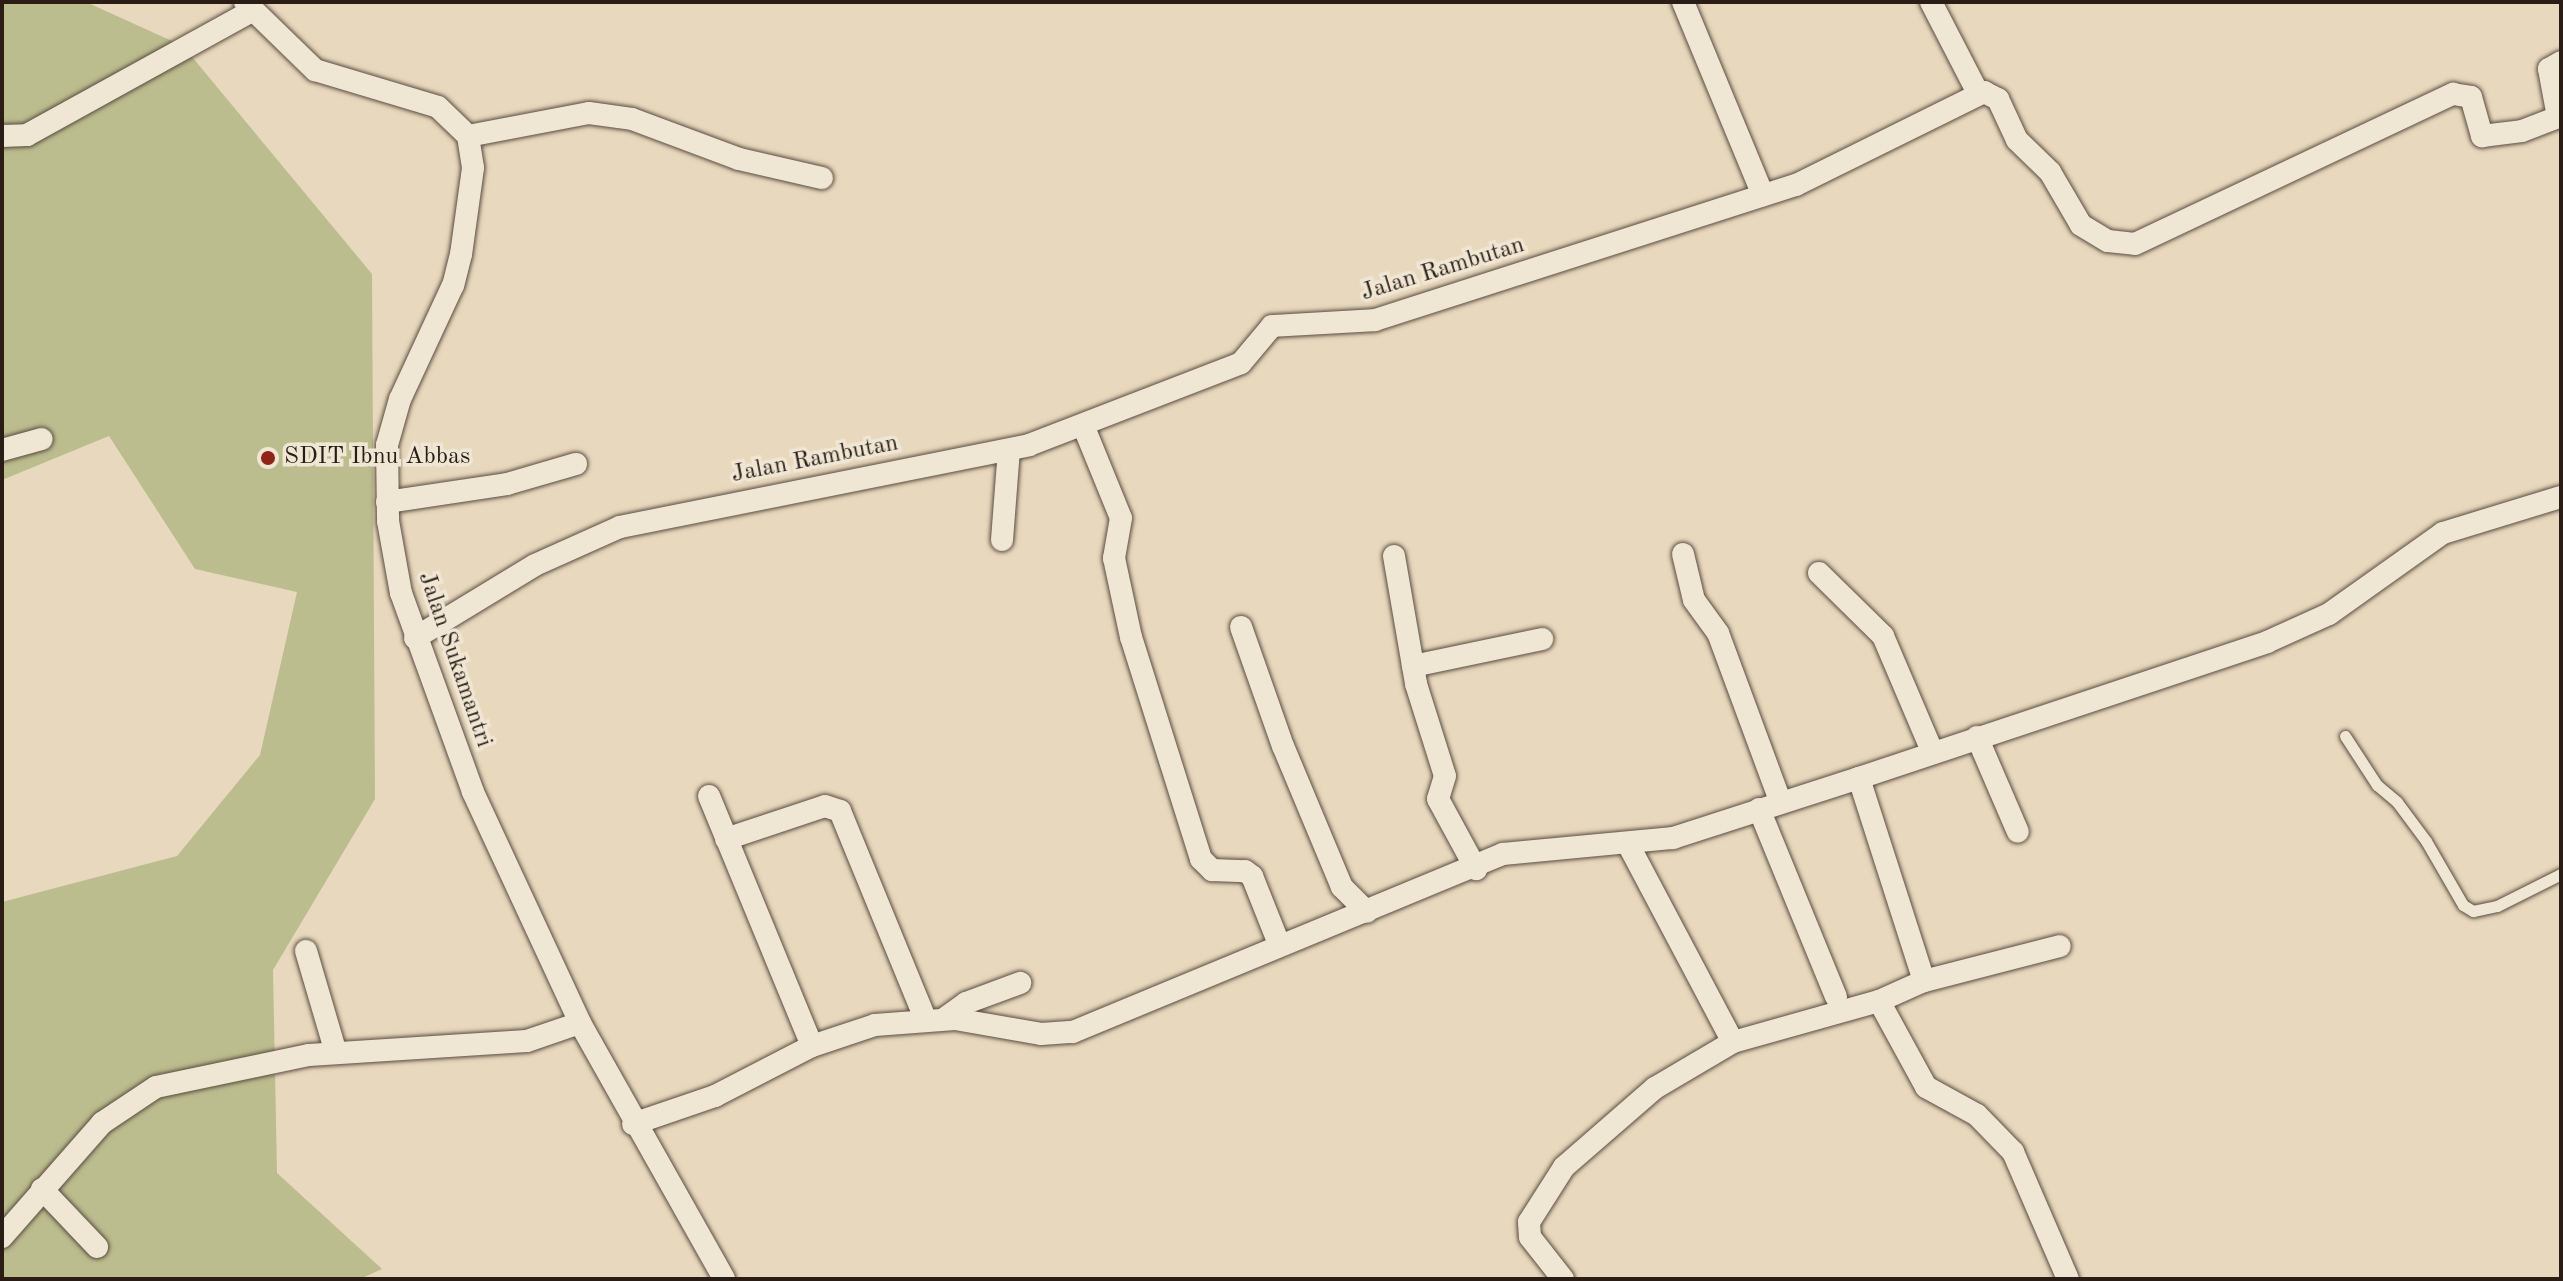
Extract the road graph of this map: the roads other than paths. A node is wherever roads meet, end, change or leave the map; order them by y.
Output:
1 (1683, 2) edge
2 (1931, 2) edge
3 (249, 6) edge
4 (2561, 62) edge
5 (1978, 93) junction
6 (2559, 125) edge
7 (2, 136) edge
8 (468, 136) junction
9 (822, 178) dead end
10 (1763, 195) junction
11 (1083, 425) junction
12 (42, 439) dead end
13 (2, 450) edge
14 (1009, 450) junction
15 (576, 464) dead end
16 (2561, 497) edge
17 (387, 502) junction
18 (1002, 540) dead end
19 (1683, 554) dead end
20 (1394, 556) dead end
21 (1819, 573) dead end
22 (1241, 627) dead end
23 (415, 638) junction
24 (1542, 639) dead end
25 (1413, 666) junction
26 (2345, 736) dead end
27 (1977, 737) junction
28 (1933, 753) junction
29 (1859, 778) junction
30 (709, 796) dead end
31 (1781, 803) junction
32 (1759, 809) junction
33 (2018, 832) dead end
34 (726, 839) junction
35 (1628, 844) junction
36 (1476, 869) junction
37 (2561, 874) edge
38 (1367, 912) junction
39 (1279, 944) junction
40 (2060, 946) dead end
41 (306, 951) dead end
42 (1924, 981) junction
43 (1020, 983) dead end
44 (1836, 997) dead end
45 (1879, 1001) junction
46 (934, 1018) junction
47 (580, 1023) junction
48 (1733, 1042) junction
49 (812, 1046) junction
50 (336, 1053) junction
51 (633, 1124) junction
52 (42, 1189) junction
53 (2, 1237) edge
54 (97, 1247) dead end
55 (724, 1279) edge
56 (1563, 1279) edge
57 (2068, 1279) edge

1 - 10 street
2 - 5 street
3 - 7 street
3 - 8 street
4 - 6 street
5 - 6 street
5 - 10 street, Jalan Rambutan
8 - 9 street
8 - 17 street, Jalan Sukamantri
10 - 11 street, Jalan Rambutan
11 - 14 street, Jalan Rambutan
11 - 39 street
12 - 13 street
14 - 18 street
14 - 23 street, Jalan Rambutan
15 - 17 street
16 - 27 street
17 - 23 street, Jalan Sukamantri
19 - 31 street
20 - 25 street
21 - 28 street
22 - 38 street
23 - 47 street, Jalan Sukamantri
24 - 25 street
25 - 36 street
26 - 37 lane
27 - 28 street
27 - 33 street
28 - 29 street
29 - 31 street
29 - 42 street
30 - 34 street
31 - 32 street
32 - 35 street
32 - 44 street
34 - 46 street
34 - 49 street
35 - 36 street
35 - 48 street
36 - 38 street
38 - 39 street
39 - 46 street
40 - 42 street
41 - 50 street
42 - 45 street
43 - 46 street
45 - 48 street
45 - 57 street
46 - 49 street
47 - 50 street
47 - 51 street, Jalan Sukamantri
48 - 56 street
49 - 51 street
50 - 52 street
51 - 55 street, Jalan Sukamantri
52 - 53 street
52 - 54 street

